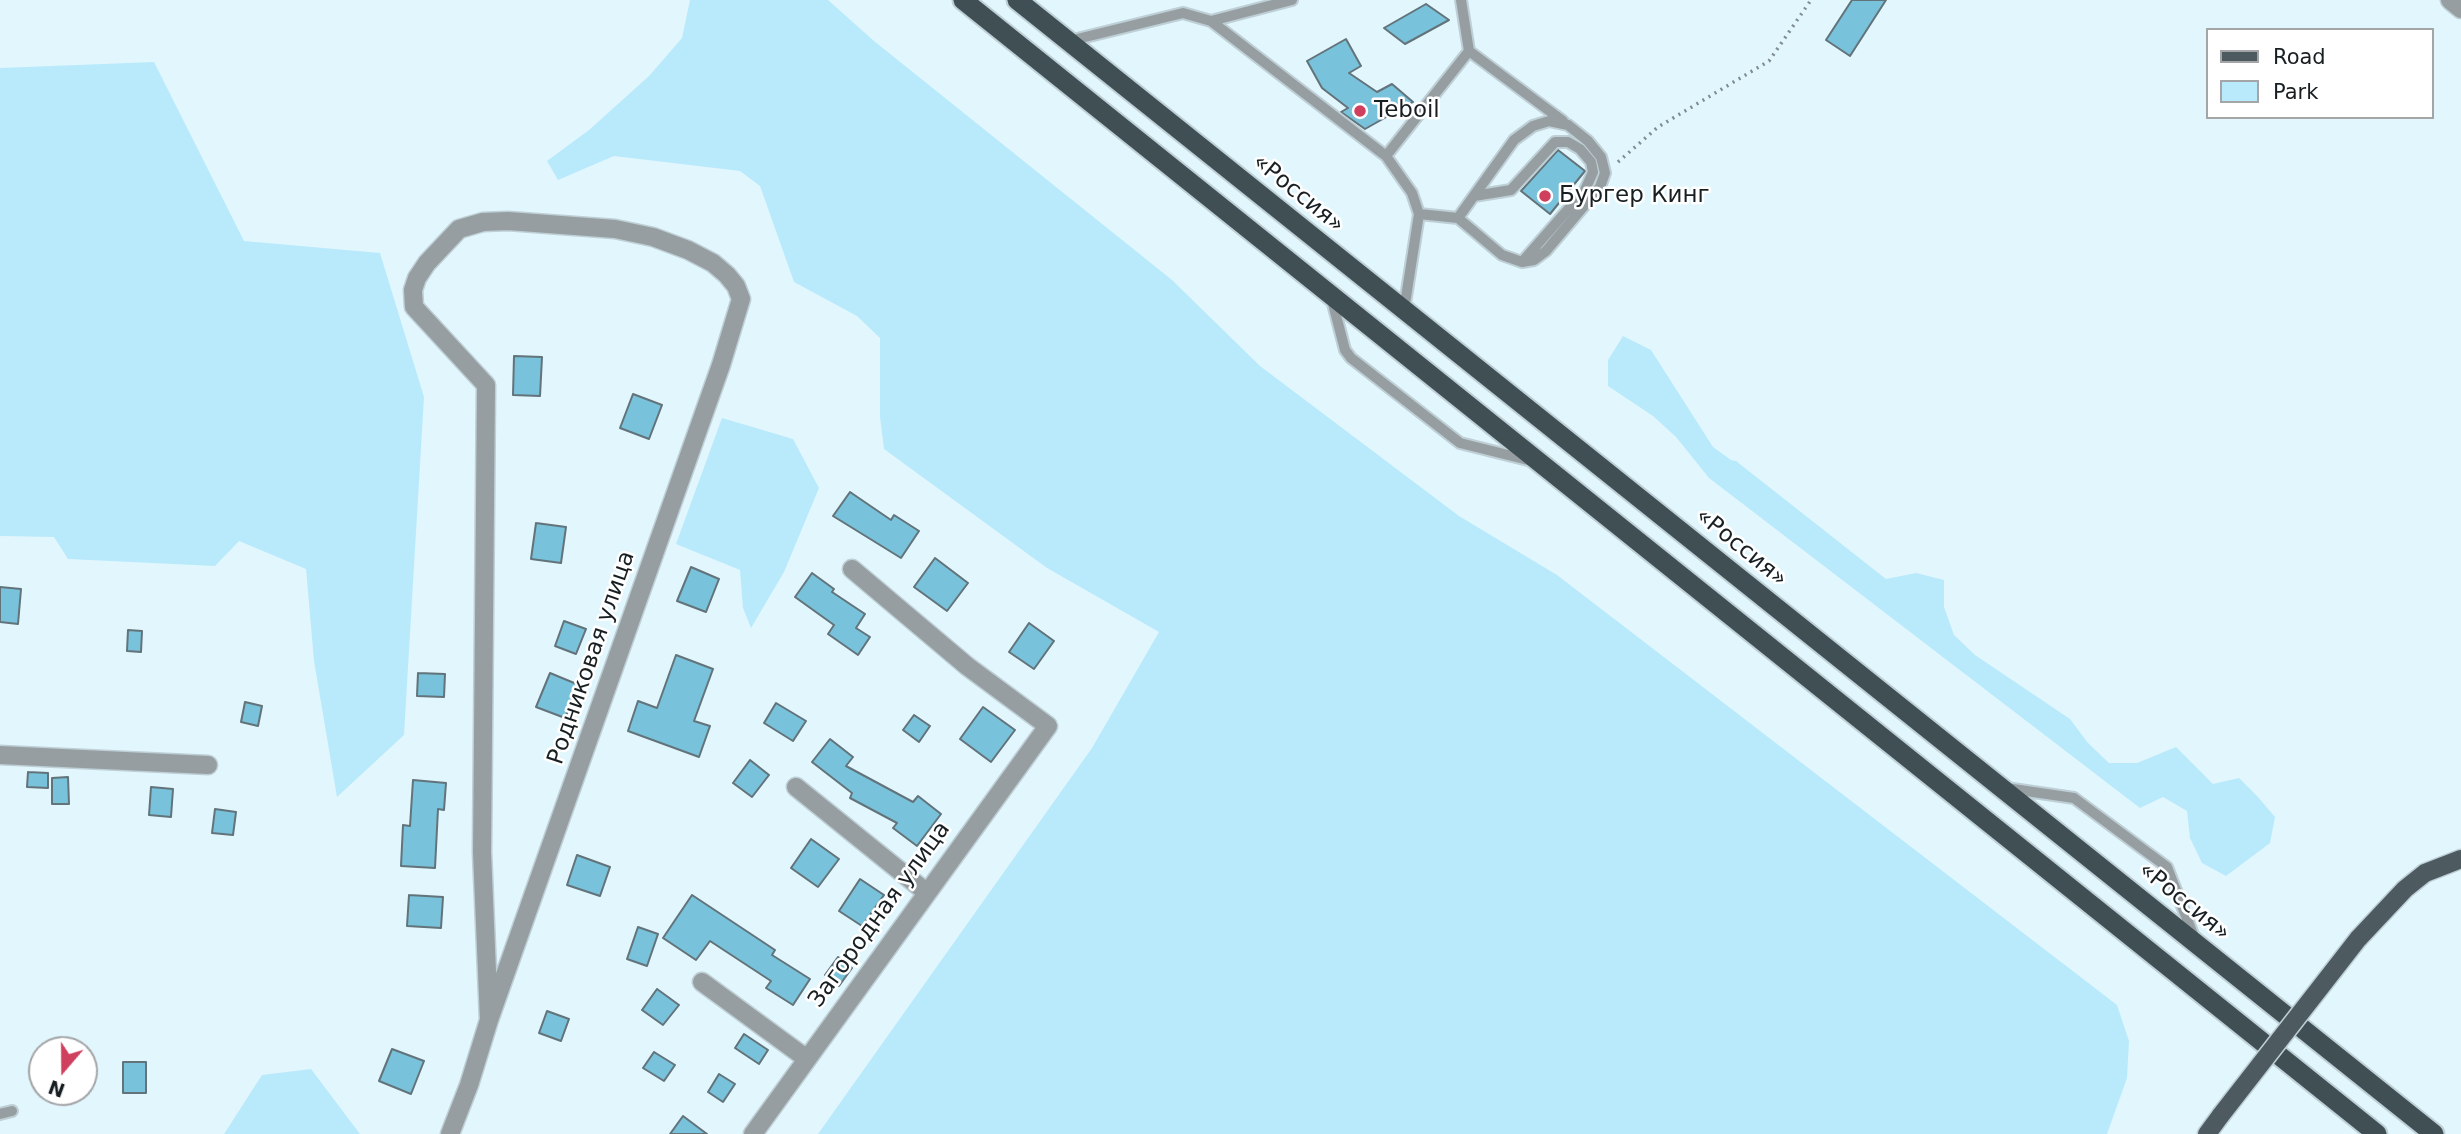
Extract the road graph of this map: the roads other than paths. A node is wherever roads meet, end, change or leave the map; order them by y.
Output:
1 (963, 0) edge
2 (1017, 0) edge
3 (1292, 0) edge
4 (1461, 0) edge
5 (2450, 0) edge
6 (2461, 9) edge
7 (1211, 21) junction
8 (1069, 41) junction
9 (1469, 51) junction
10 (1568, 125) junction
11 (1386, 156) junction
12 (1474, 196) junction
13 (1419, 214) junction
14 (1458, 218) junction
15 (1522, 262) junction
16 (1331, 294) junction
17 (1404, 310) junction
18 (1541, 463) junction
19 (852, 569) dead end
20 (0, 755) edge
21 (208, 765) dead end
22 (796, 787) dead end
23 (2000, 787) junction
24 (2461, 859) edge
25 (926, 892) junction
26 (2196, 943) junction
27 (702, 982) dead end
28 (489, 1020) junction
29 (807, 1059) junction
30 (12, 1111) dead end
31 (0, 1114) edge
32 (450, 1134) edge
33 (753, 1134) edge
34 (2207, 1134) edge
35 (2376, 1134) edge
36 (2434, 1134) edge

1 - 16 highway
2 - 8 highway, «Россия»
3 - 7 lane
4 - 9 lane
5 - 6 street
7 - 8 lane
7 - 11 lane
8 - 17 highway, «Россия»
9 - 10 lane
9 - 11 lane
10 - 12 lane
10 - 15 lane
11 - 13 lane
12 - 14 lane
12 - 15 lane
13 - 14 lane
13 - 17 lane
14 - 15 lane
16 - 18 highway
16 - 18 lane
17 - 23 highway, «Россия»
18 - 35 highway
19 - 25 street, Загородная улица
20 - 21 street
22 - 25 street
23 - 26 highway, «Россия»
23 - 26 lane
24 - 34 main road, bridge
25 - 29 street, Загородная улица
26 - 36 highway, «Россия»
27 - 29 street
28 - 28 street, Родниковая улица
28 - 32 street, Родниковая улица
29 - 33 street, Загородная улица
30 - 31 lane

